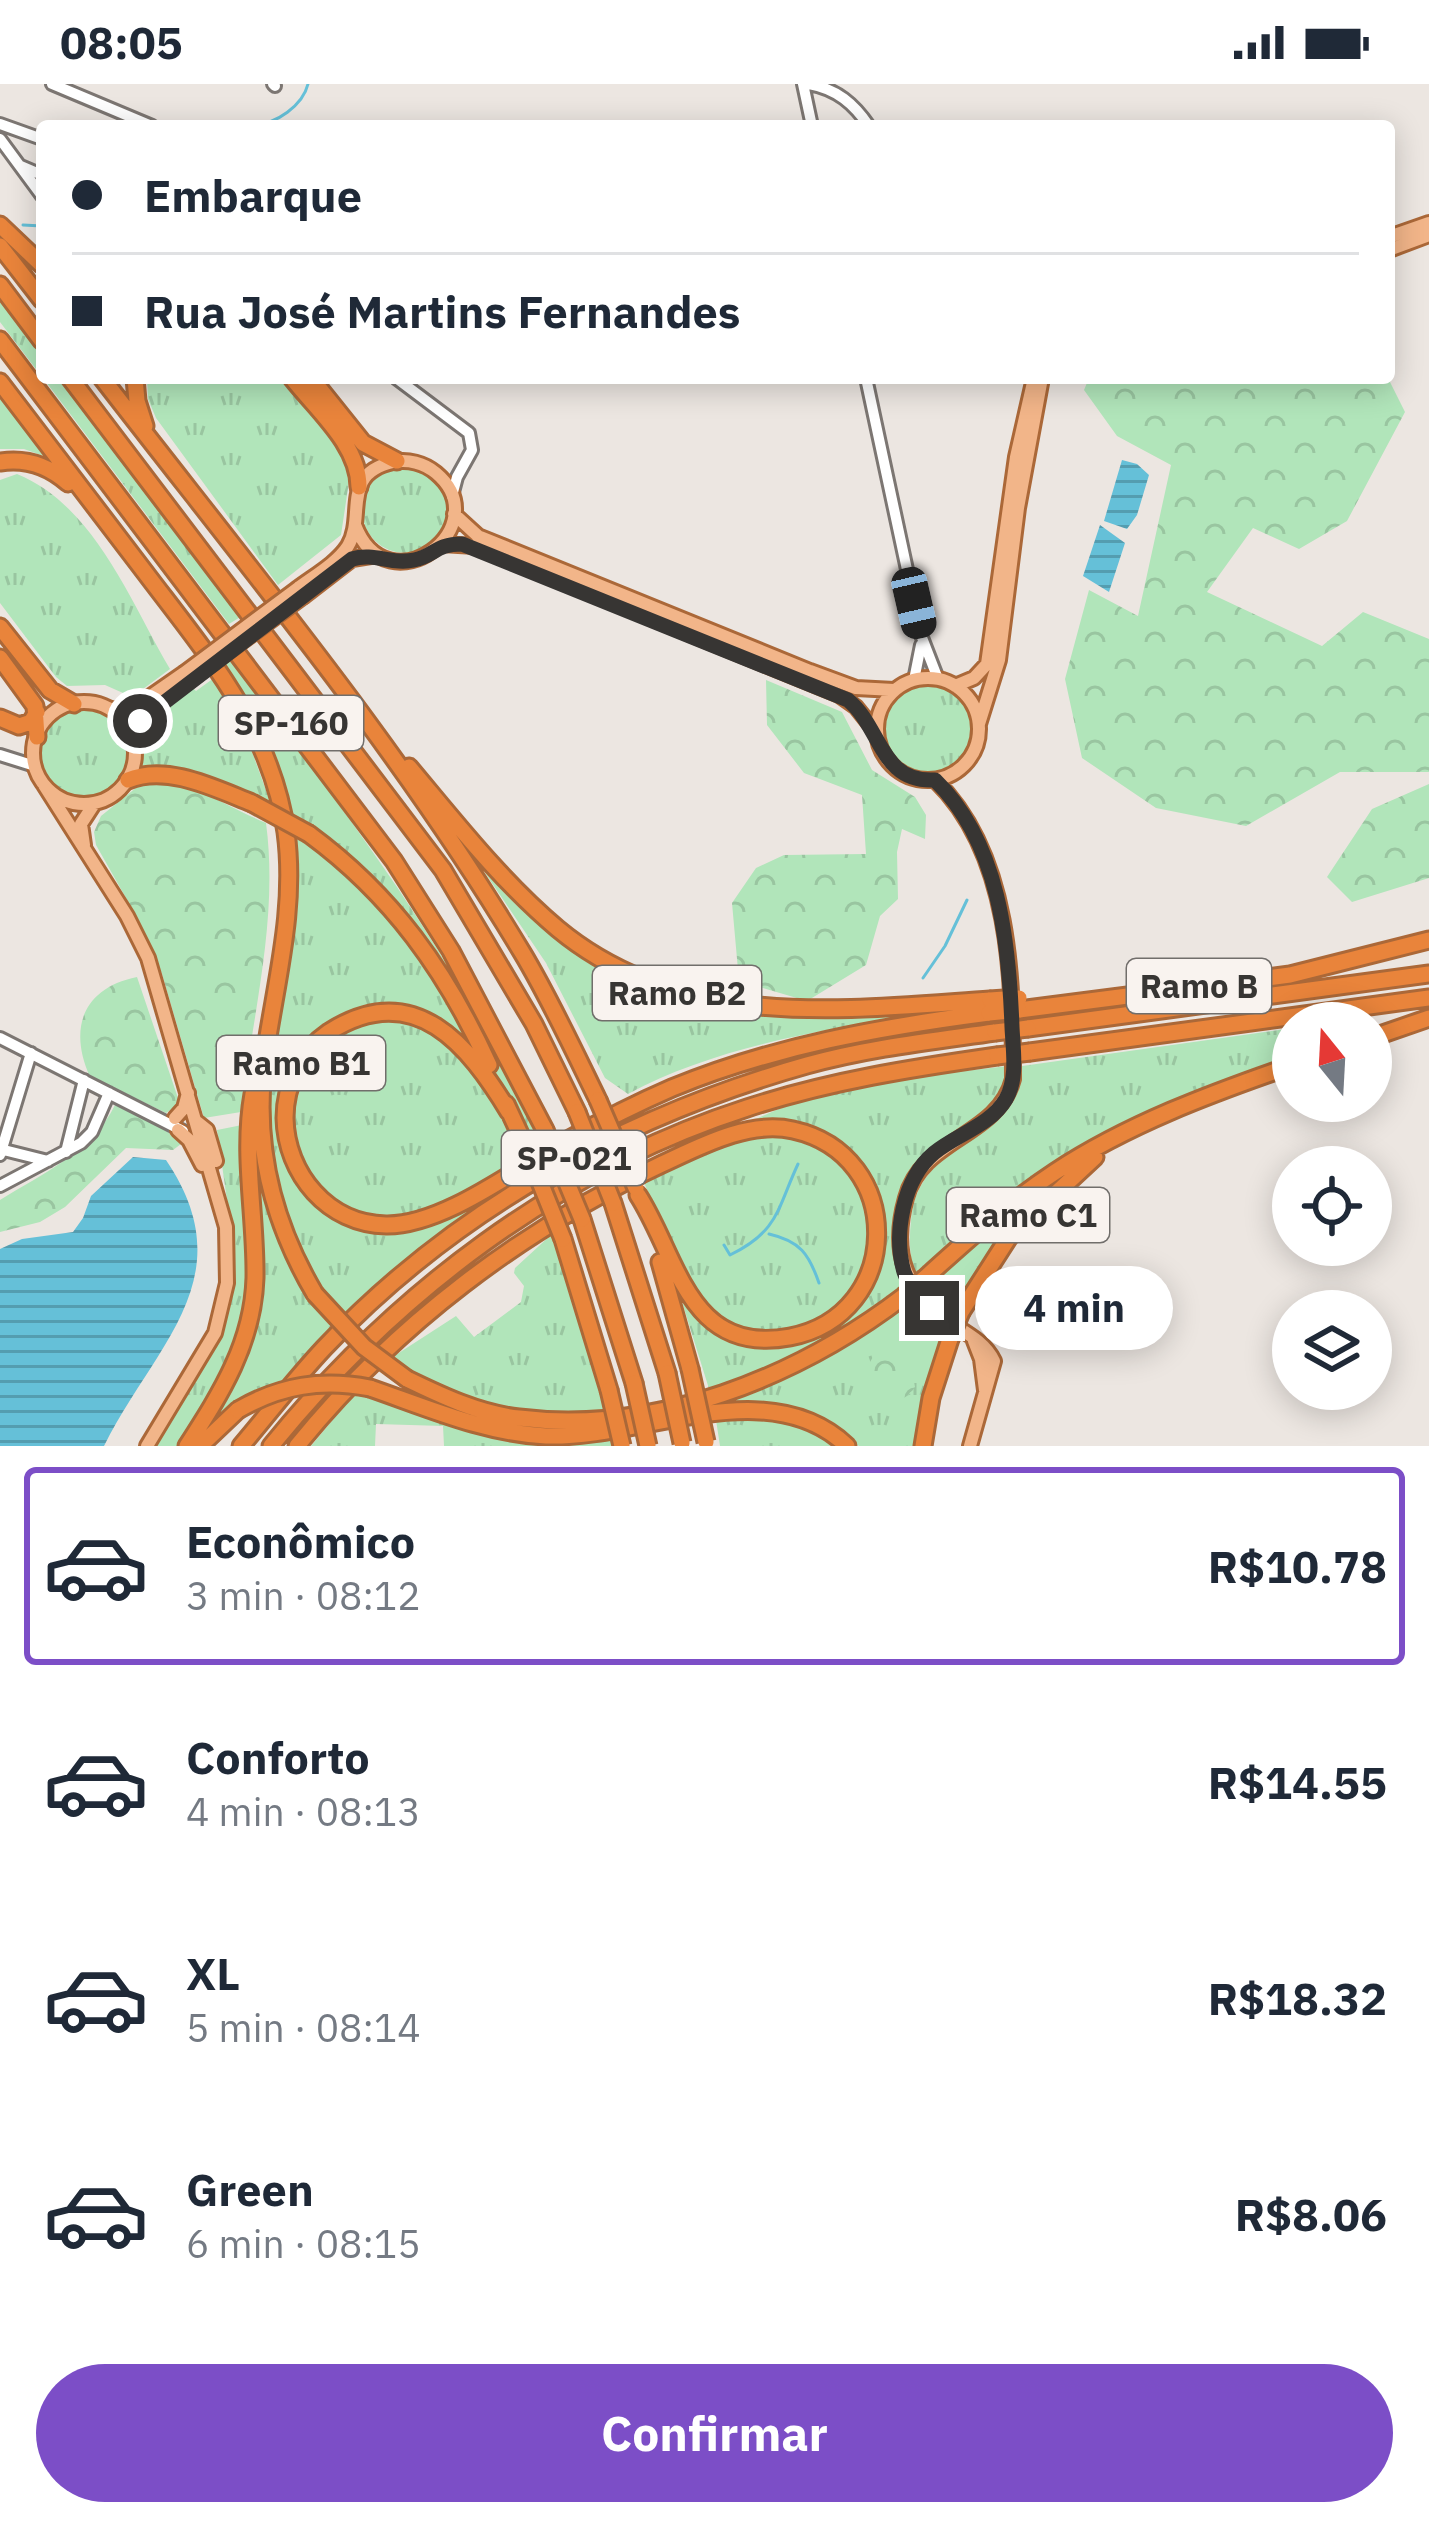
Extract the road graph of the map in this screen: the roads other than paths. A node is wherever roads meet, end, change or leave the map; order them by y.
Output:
1 (52, 84) edge
2 (806, 84) edge
3 (83, 90) edge
4 (140, 120) edge
5 (811, 120) edge
6 (865, 120) edge
7 (0, 124) edge
8 (36, 138) edge
9 (0, 139) edge
10 (18, 164) junction
11 (36, 172) edge
12 (36, 188) edge
13 (1429, 223) edge
14 (0, 225) edge
15 (1395, 236) edge
16 (1429, 236) edge
17 (0, 246) edge
18 (1395, 248) edge
19 (36, 259) edge
20 (0, 285) edge
21 (36, 292) edge
22 (36, 332) edge
23 (0, 340) edge
24 (0, 382) edge
25 (75, 384) edge
26 (107, 384) edge
27 (136, 384) edge
28 (297, 384) edge
29 (316, 384) edge
30 (404, 384) edge
31 (867, 384) edge
32 (1036, 384) edge
33 (1037, 384) edge
34 (460, 426) junction
35 (150, 440) junction
36 (0, 461) edge
37 (397, 461) junction
38 (435, 471) junction
39 (359, 487) junction
40 (452, 496) junction
41 (93, 505) junction
42 (454, 514) junction
43 (355, 525) junction
44 (442, 544) junction
45 (378, 555) junction
46 (301, 592) junction
47 (0, 627) edge
48 (921, 635) junction
49 (0, 658) edge
50 (187, 677) junction
51 (938, 679) junction
52 (914, 680) junction
53 (955, 686) junction
54 (894, 690) junction
55 (352, 702) junction
56 (74, 704) junction
57 (112, 710) junction
58 (37, 712) junction
59 (0, 718) edge
60 (979, 724) junction
61 (876, 732) junction
62 (133, 738) junction
63 (35, 743) junction
64 (0, 754) edge
65 (18, 760) junction
66 (35, 766) junction
67 (961, 768) junction
68 (128, 780) junction
69 (935, 780) junction
70 (44, 784) junction
71 (95, 803) junction
72 (960, 806) junction
73 (88, 856) junction
74 (1429, 940) edge
75 (1429, 974) edge
76 (1108, 996) joint
77 (1429, 998) edge
78 (990, 1006) junction
79 (1429, 1018) edge
80 (1392, 1030) edge
81 (0, 1038) edge
82 (31, 1053) junction
83 (265, 1056) junction
84 (1272, 1073) edge
85 (84, 1080) junction
86 (188, 1092) junction
87 (109, 1094) junction
88 (509, 1112) junction
89 (172, 1122) junction
90 (197, 1124) junction
91 (1118, 1137) junction
92 (1, 1151) edge
93 (66, 1152) junction
94 (47, 1161) junction
95 (213, 1180) junction
96 (0, 1186) edge
97 (637, 1191) junction
98 (969, 1335) junction
99 (980, 1355) junction
100 (994, 1364) junction
101 (984, 1401) junction
102 (707, 1444) edge
103 (683, 1445) edge
104 (147, 1446) edge
105 (187, 1446) edge
106 (200, 1446) edge
107 (242, 1446) edge
108 (271, 1446) edge
109 (297, 1446) edge
110 (622, 1446) edge
111 (648, 1446) edge
112 (847, 1446) edge
113 (922, 1446) edge
114 (970, 1446) edge

1 - 3 street
2 - 5 street
2 - 6 street
3 - 4 street
7 - 8 street
9 - 10 street
10 - 11 street
10 - 12 street
13 - 15 main road
14 - 19 highway
16 - 18 main road
17 - 21 highway
20 - 22 highway
23 - 111 highway, SP-160, bridge
24 - 41 highway
25 - 103 highway, SP-160, bridge
26 - 35 highway
27 - 35 highway
28 - 39 highway
29 - 37 highway
30 - 34 street
31 - 48 street
32 - 53 main road
33 - 60 main road
34 - 38 street
34 - 40 street
35 - 55 highway
36 - 41 highway
37 - 38 main road
37 - 39 main road
38 - 40 main road
39 - 43 main road
40 - 42 main road
41 - 83 highway
42 - 44 main road
42 - 54 main road
43 - 45 main road
43 - 46 main road
44 - 45 main road
44 - 61 main road
45 - 46 main road
46 - 50 main road, bridge
47 - 56 highway
48 - 51 street
48 - 52 street
49 - 58 highway
50 - 57 main road
50 - 62 main road
51 - 52 main road
51 - 53 main road
52 - 54 main road
53 - 60 main road
54 - 61 main road
55 - 78 highway, Ramo B2
55 - 97 highway, bridge
56 - 57 main road
56 - 63 main road
57 - 62 main road
58 - 59 highway
58 - 63 highway
60 - 67 main road
61 - 69 main road
62 - 68 main road
63 - 65 street
63 - 66 main road
64 - 65 street
65 - 66 street
66 - 70 main road
67 - 69 main road
67 - 72 main road
68 - 71 main road
68 - 88 highway, bridge
69 - 72 main road
70 - 71 main road
70 - 73 main road
71 - 73 main road
72 - 98 main road
73 - 86 main road
74 - 76 highway, Ramo B
75 - 107 highway, SP-021, bridge
76 - 78 highway, Ramo B2, bridge
77 - 108 highway, SP-021, bridge
78 - 88 highway, Ramo B1
79 - 80 highway
81 - 82 street
82 - 85 street
82 - 92 street
83 - 91 highway, bridge
83 - 105 highway
84 - 91 highway
85 - 87 street
85 - 93 street
86 - 89 main road
86 - 90 main road
87 - 89 street
87 - 93 street
88 - 110 highway, bridge
89 - 90 street
89 - 95 main road
90 - 95 main road
91 - 113 highway, Ramo C1, bridge
92 - 94 street
93 - 94 street
94 - 96 street
95 - 104 main road
97 - 102 highway, bridge
97 - 109 highway
98 - 99 main road
98 - 100 main road
99 - 100 main road
99 - 101 main road
100 - 101 main road
101 - 114 main road
106 - 112 highway, bridge

